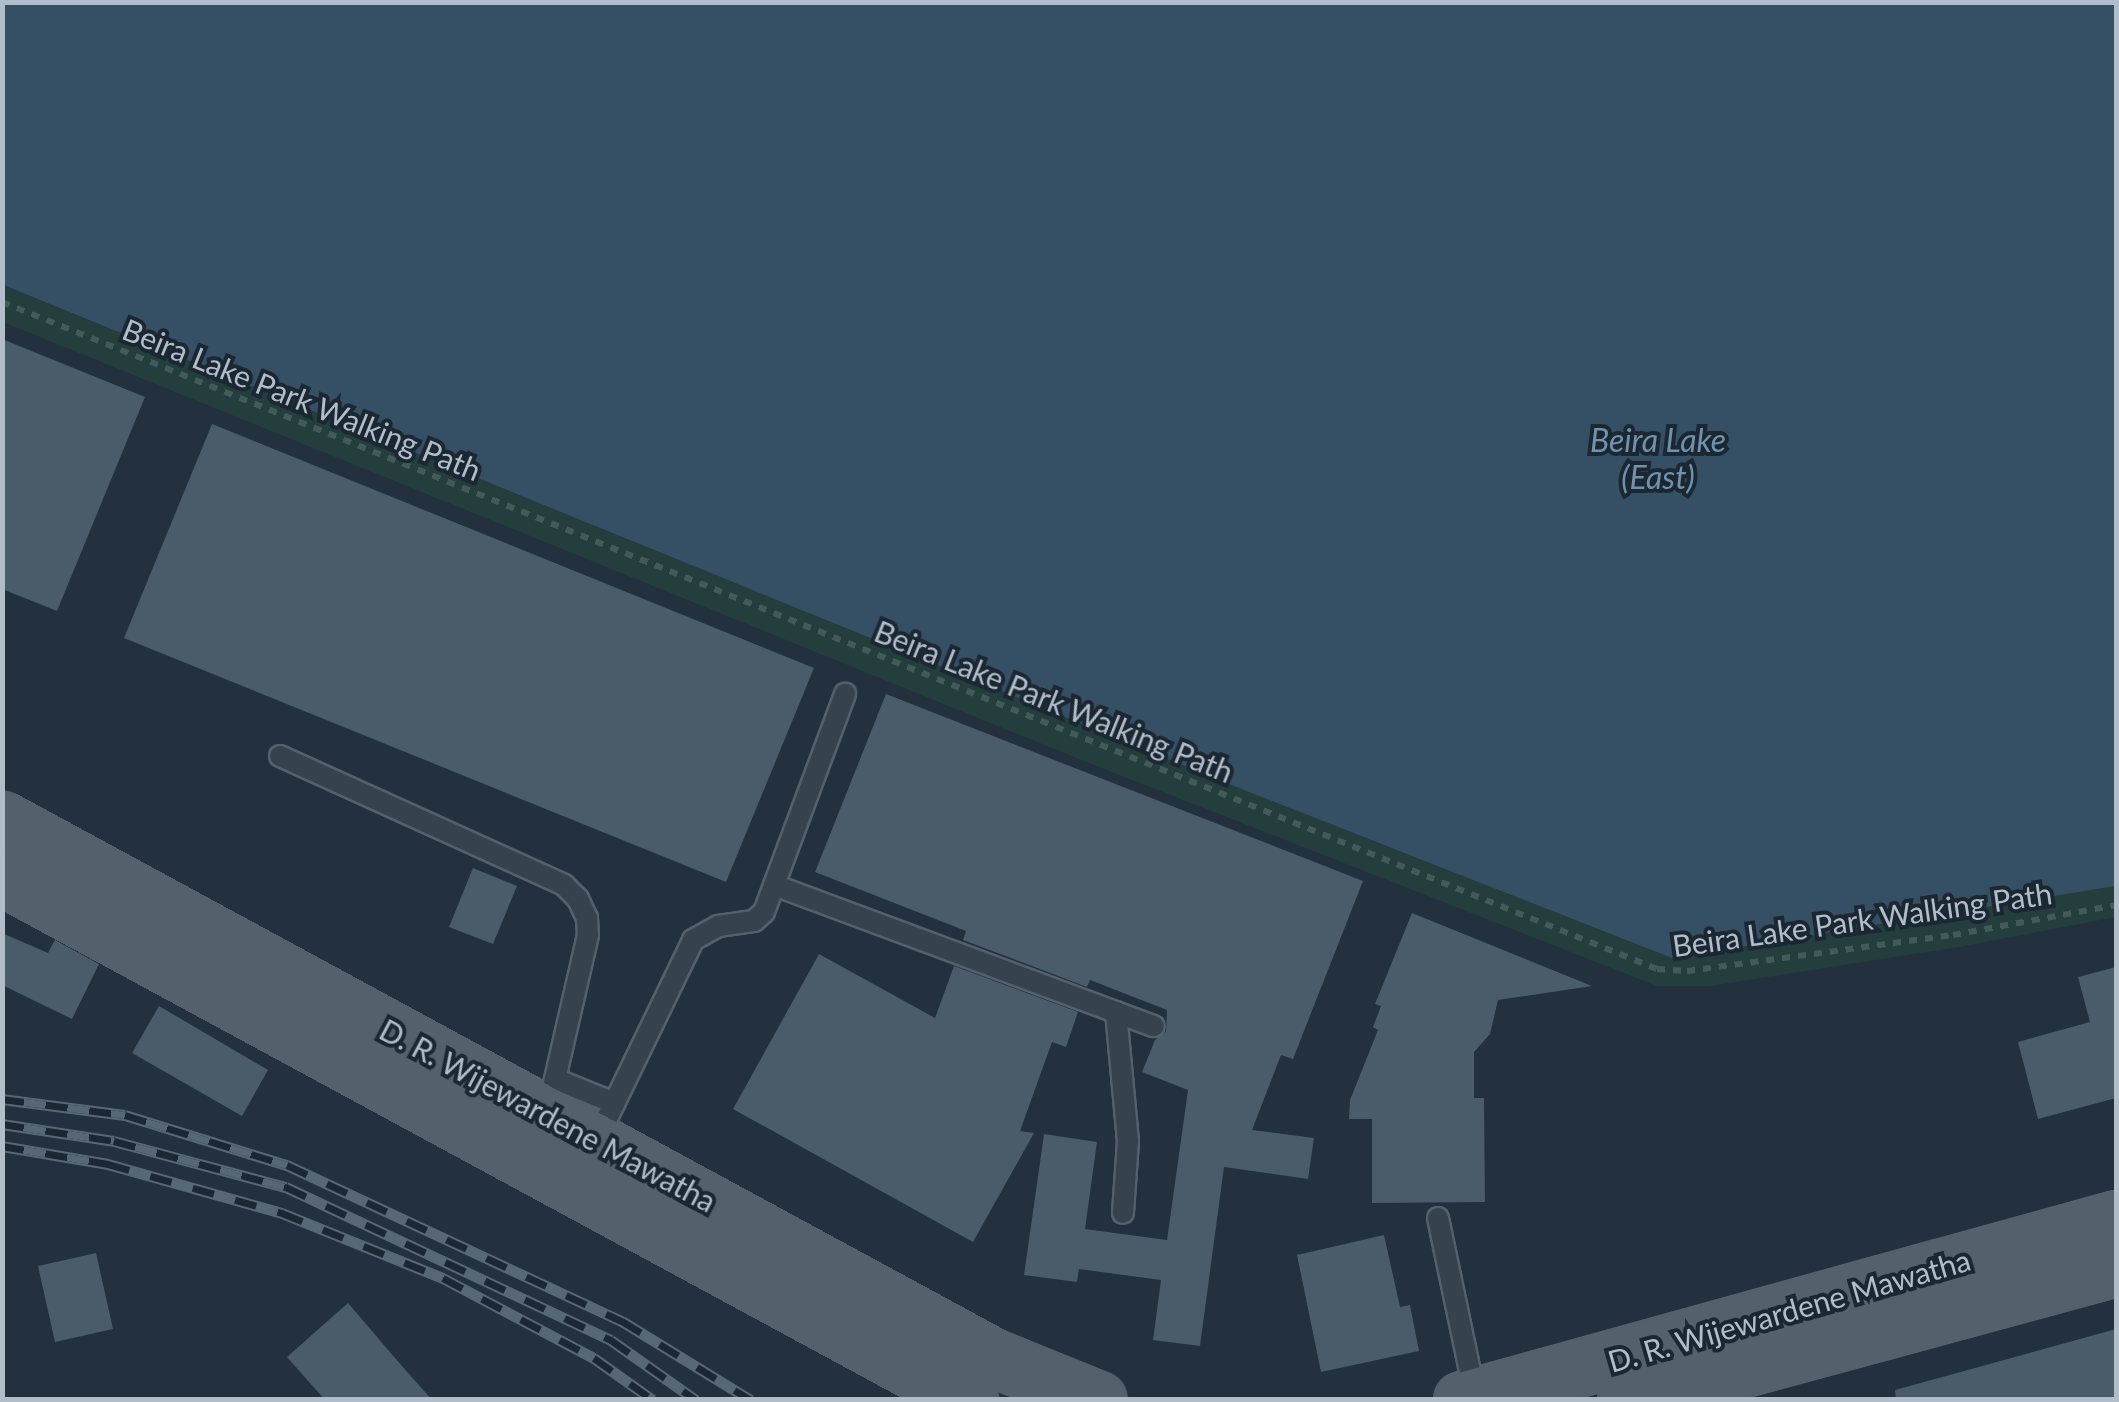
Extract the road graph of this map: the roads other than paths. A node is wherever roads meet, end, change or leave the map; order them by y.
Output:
1 (845, 694) dead end
2 (280, 756) dead end
3 (2, 820) edge
4 (2, 876) edge
5 (774, 885) junction
6 (1116, 1012) junction
7 (1154, 1026) dead end
8 (551, 1097) junction
9 (605, 1121) junction
10 (1123, 1213) dead end
11 (1438, 1218) dead end
12 (2116, 1219) edge
13 (2116, 1267) edge
14 (1469, 1398) edge
15 (969, 1400) edge
16 (1098, 1400) edge
17 (1626, 1400) edge

1 - 5 lane
2 - 8 lane
3 - 8 main road, D. R. Wijewardene Mawatha
4 - 15 main road, D. R. Wijewardene Mawatha
5 - 6 lane
5 - 9 lane
6 - 7 lane
6 - 10 lane
8 - 9 main road, D. R. Wijewardene Mawatha
9 - 16 main road, D. R. Wijewardene Mawatha
11 - 14 lane
12 - 14 main road, D. R. Wijewardene Mawatha
13 - 17 main road, D. R. Wijewardene Mawatha

